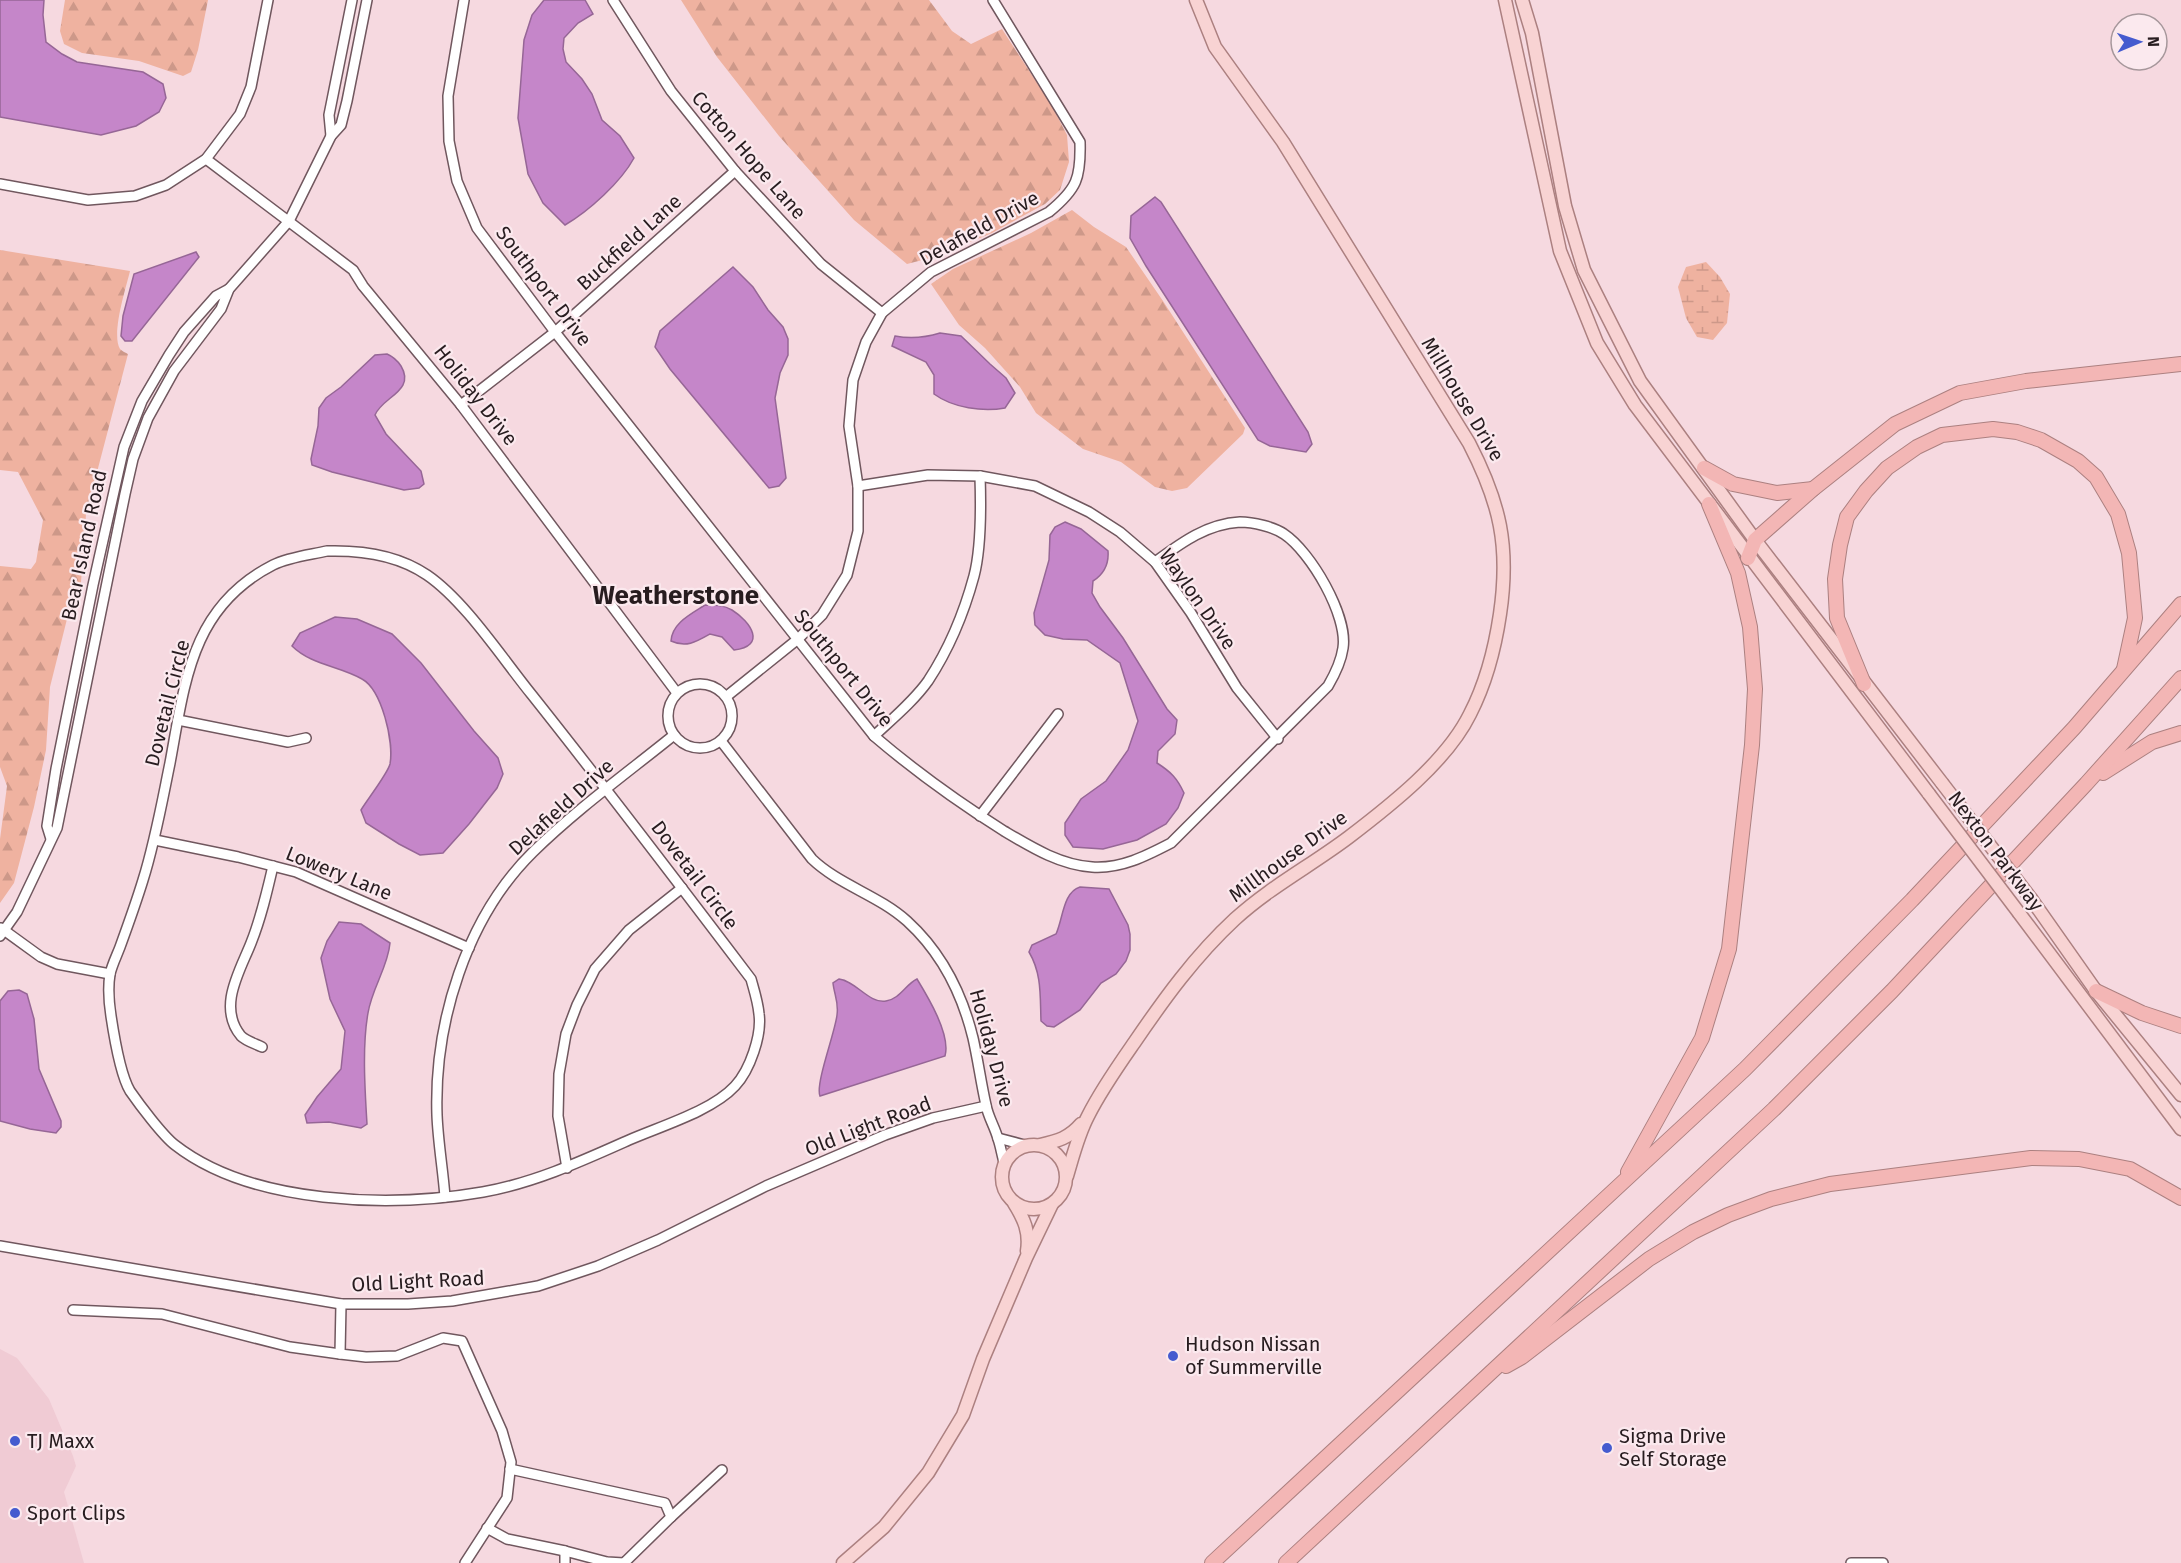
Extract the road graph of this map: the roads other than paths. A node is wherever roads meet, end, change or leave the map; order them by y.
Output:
1 (268, 0) edge
2 (352, 0) edge
3 (367, 0) edge
4 (464, 0) edge
5 (613, 0) edge
6 (993, 0) edge
7 (1196, 0) edge
8 (1505, 0) edge
9 (1522, 0) edge
10 (331, 136) junction
11 (206, 159) junction
12 (735, 171) junction
13 (0, 184) edge
14 (289, 221) junction
15 (229, 289) junction
16 (882, 313) junction
17 (555, 332) junction
18 (2181, 364) edge
19 (461, 405) junction
20 (1704, 468) junction
21 (980, 476) junction
22 (858, 486) junction
23 (1813, 489) junction
24 (1709, 504) junction
25 (1755, 540) junction
26 (1748, 558) junction
27 (1155, 562) junction
28 (2181, 604) edge
29 (798, 639) junction
30 (2124, 670) junction
31 (2181, 678) edge
32 (1864, 684) junction
33 (677, 693) junction
34 (727, 696) junction
35 (1058, 714) dead end
36 (178, 720) junction
37 (2181, 733) edge
38 (674, 735) junction
39 (874, 736) junction
40 (306, 738) dead end
41 (1278, 739) junction
42 (721, 741) junction
43 (2086, 784) junction
44 (607, 789) junction
45 (980, 816) junction
46 (51, 840) junction
47 (155, 840) junction
48 (273, 866) junction
49 (682, 888) junction
50 (1, 931) edge
51 (469, 948) junction
52 (110, 974) junction
53 (2096, 991) junction
54 (2181, 1026) edge
55 (262, 1047) dead end
56 (2181, 1095) edge
57 (986, 1106) junction
58 (1088, 1116) junction
59 (2181, 1129) edge
60 (998, 1138) junction
61 (1034, 1145) junction
62 (1005, 1166) junction
63 (567, 1168) junction
64 (1067, 1176) junction
65 (1621, 1184) junction
66 (446, 1197) junction
67 (2181, 1198) edge
68 (1014, 1203) junction
69 (1053, 1204) junction
70 (0, 1246) edge
71 (1026, 1258) junction
72 (341, 1304) junction
73 (73, 1310) dead end
74 (340, 1354) junction
75 (1489, 1375) junction
76 (510, 1469) junction
77 (722, 1470) dead end
78 (672, 1518) junction
79 (487, 1528) junction
80 (565, 1551) junction
81 (465, 1563) edge
82 (565, 1563) edge
83 (843, 1563) edge
84 (1212, 1563) edge
85 (1286, 1563) edge
86 (1851, 1563) edge
87 (1882, 1563) edge

1 - 11 street
2 - 10 street, Bear Island Road
3 - 10 street, Bear Island Road
4 - 17 street, Southport Drive
5 - 12 street, Cotton Hope Lane
6 - 16 street, Delafield Drive
7 - 58 main road, Millhouse Drive
8 - 24 main road, Nexton Parkway
9 - 20 main road
10 - 14 street, Bear Island Road
11 - 13 street
11 - 14 street, Holiday Drive
12 - 16 street, Cotton Hope Lane
12 - 17 street, Buckfield Lane
14 - 15 street, Bear Island Road
14 - 19 street, Holiday Drive
15 - 46 street, Bear Island Road
15 - 46 street, Bear Island Road
16 - 22 street, Delafield Drive
17 - 19 street, Buckfield Lane
17 - 29 street, Southport Drive
18 - 23 highway
19 - 33 street, Holiday Drive
20 - 23 highway
20 - 25 main road
21 - 22 street, Waylon Drive
21 - 27 street, Waylon Drive
21 - 39 street
22 - 29 street, Delafield Drive
23 - 25 highway
24 - 26 main road, Nexton Parkway
24 - 65 highway
25 - 26 highway
25 - 32 main road
26 - 59 main road, Nexton Parkway, bridge
27 - 41 street, Waylon Drive
27 - 41 street, Southport Drive
28 - 30 highway
29 - 34 street, Delafield Drive
29 - 39 street, Southport Drive
30 - 32 highway
30 - 65 highway
31 - 43 highway
32 - 53 main road, bridge
33 - 34 street
33 - 38 street
34 - 42 street
35 - 45 street
36 - 40 street
36 - 44 street, Dovetail Circle
36 - 47 street, Dovetail Circle
37 - 43 highway
38 - 42 street
38 - 44 street, Delafield Drive
39 - 45 street, Southport Drive
41 - 45 street, Southport Drive
42 - 57 street, Holiday Drive
43 - 75 highway
44 - 49 street, Dovetail Circle
44 - 51 street, Delafield Drive
46 - 50 street, Bear Island Road
47 - 48 street, Lowery Lane
47 - 52 street, Dovetail Circle
48 - 51 street, Lowery Lane
48 - 55 street
49 - 63 street
49 - 63 street, Dovetail Circle
50 - 52 street
51 - 66 street, Delafield Drive
52 - 66 street, Dovetail Circle
53 - 54 highway
53 - 56 main road
57 - 60 street, Holiday Drive
57 - 72 street, Old Light Road
58 - 61 main road
58 - 64 main road, Millhouse Drive
60 - 61 street, Holiday Drive
60 - 62 street, Holiday Drive
61 - 62 main road
61 - 64 main road
62 - 68 main road
63 - 66 street, Dovetail Circle
64 - 69 main road
65 - 84 highway
67 - 75 highway
68 - 69 main road
68 - 71 main road
69 - 71 main road
70 - 72 street, Old Light Road
71 - 83 main road
72 - 74 street
73 - 74 street
74 - 76 street
75 - 85 highway
76 - 78 street
76 - 79 street
77 - 78 street
78 - 80 street
79 - 80 street
79 - 81 street
80 - 82 street
86 - 87 street

